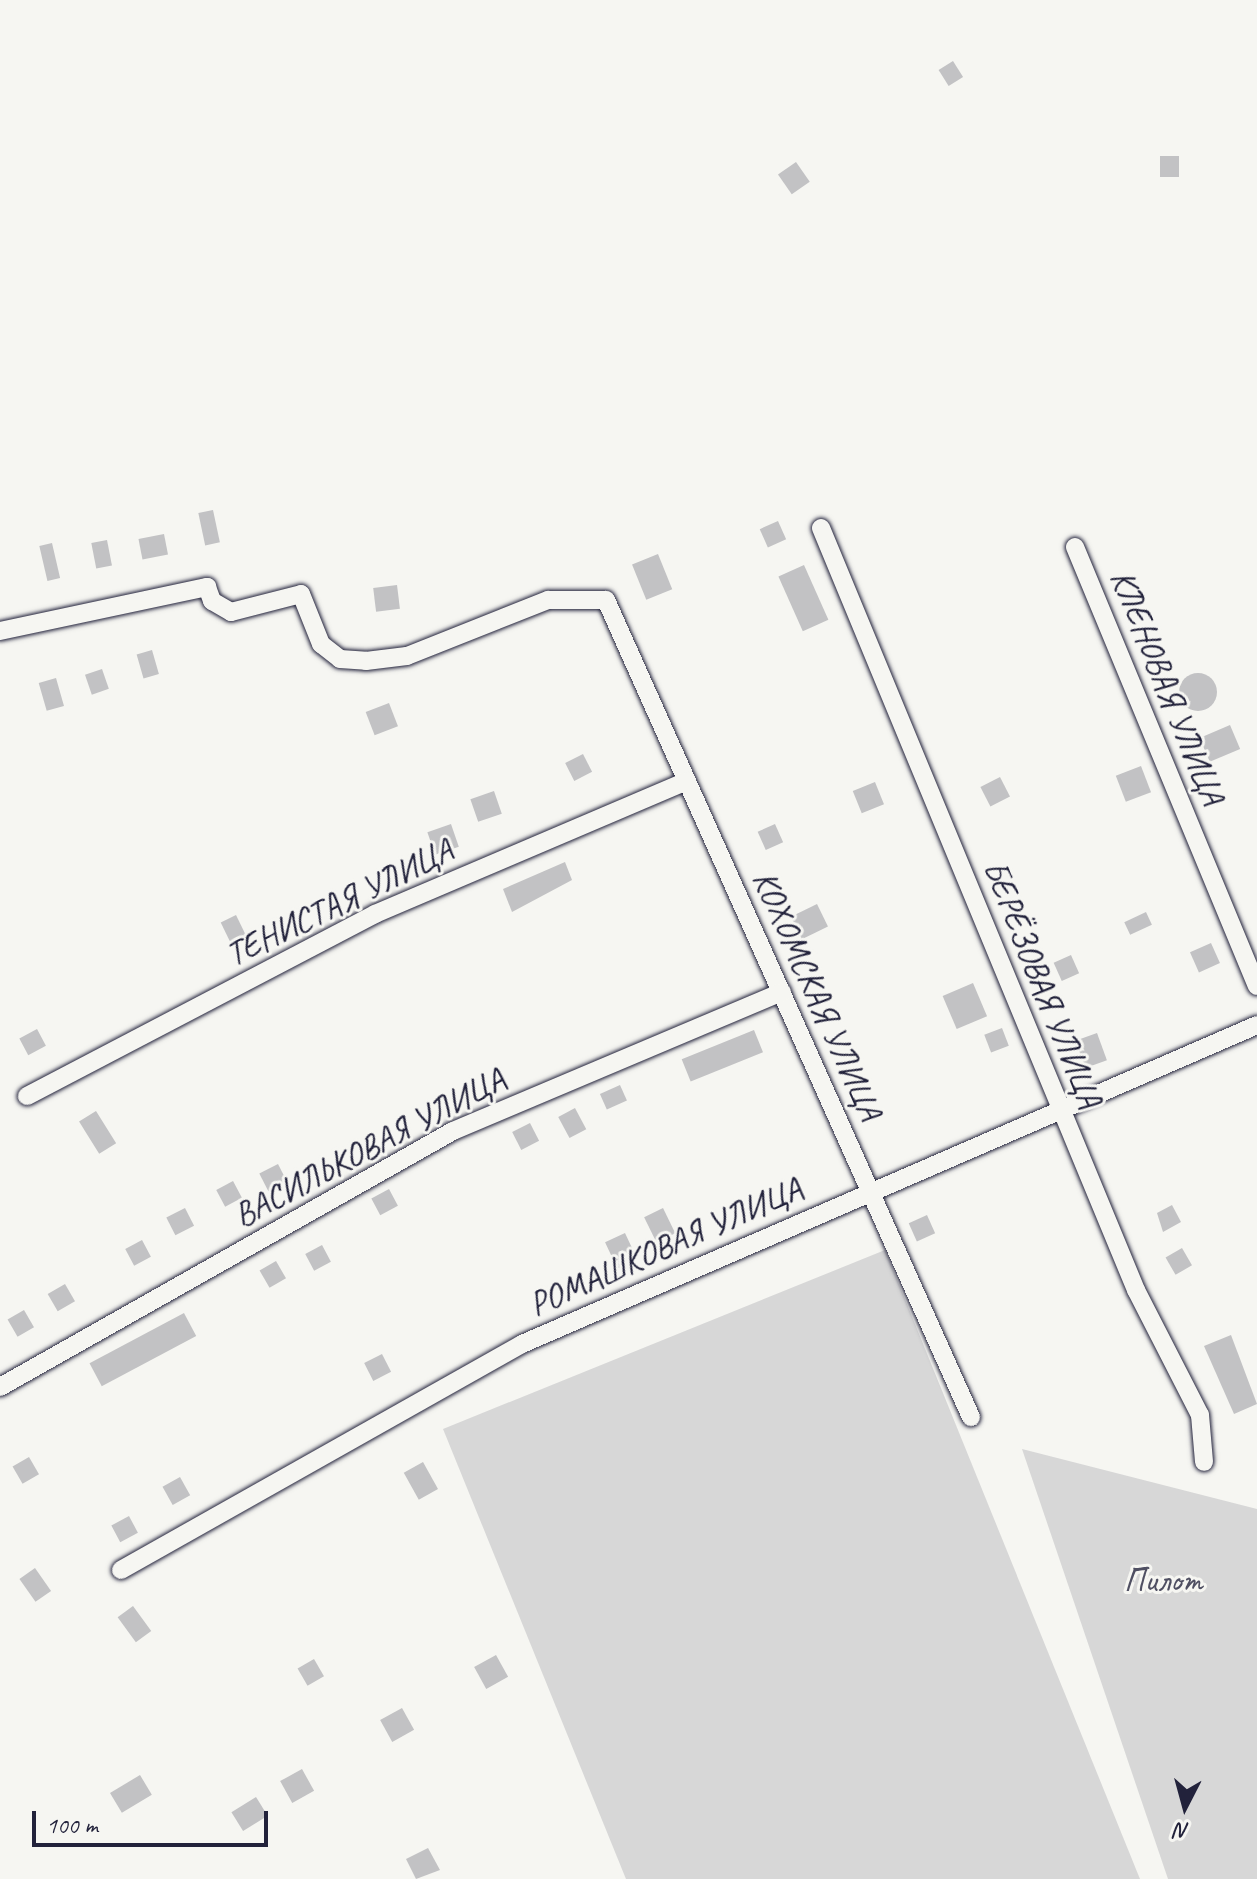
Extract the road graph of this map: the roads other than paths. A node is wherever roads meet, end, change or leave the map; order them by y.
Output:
1 (821, 528) dead end
2 (1075, 547) dead end
3 (0, 631) edge
4 (687, 781) junction
5 (1257, 986) edge
6 (782, 992) junction
7 (1257, 1025) edge
8 (27, 1096) dead end
9 (1060, 1110) junction
10 (871, 1191) junction
11 (0, 1387) edge
12 (971, 1417) dead end
13 (1204, 1462) dead end
14 (121, 1570) dead end

1 - 9 street, БЕРЁЗОВАЯ УЛИЦА
2 - 5 street, КЛЕНОВАЯ УЛИЦА
3 - 4 street, КОХОМСКАЯ УЛИЦА
4 - 6 street, КОХОМСКАЯ УЛИЦА
4 - 8 street, ТЕНИСТАЯ УЛИЦА
6 - 10 street, КОХОМСКАЯ УЛИЦА
6 - 11 street, ВАСИЛЬКОВАЯ УЛИЦА
7 - 9 street, РОМАШКОВАЯ УЛИЦА
9 - 10 street, РОМАШКОВАЯ УЛИЦА
9 - 13 street, БЕРЁЗОВАЯ УЛИЦА
10 - 12 street, КОХОМСКАЯ УЛИЦА
10 - 14 street, РОМАШКОВАЯ УЛИЦА

